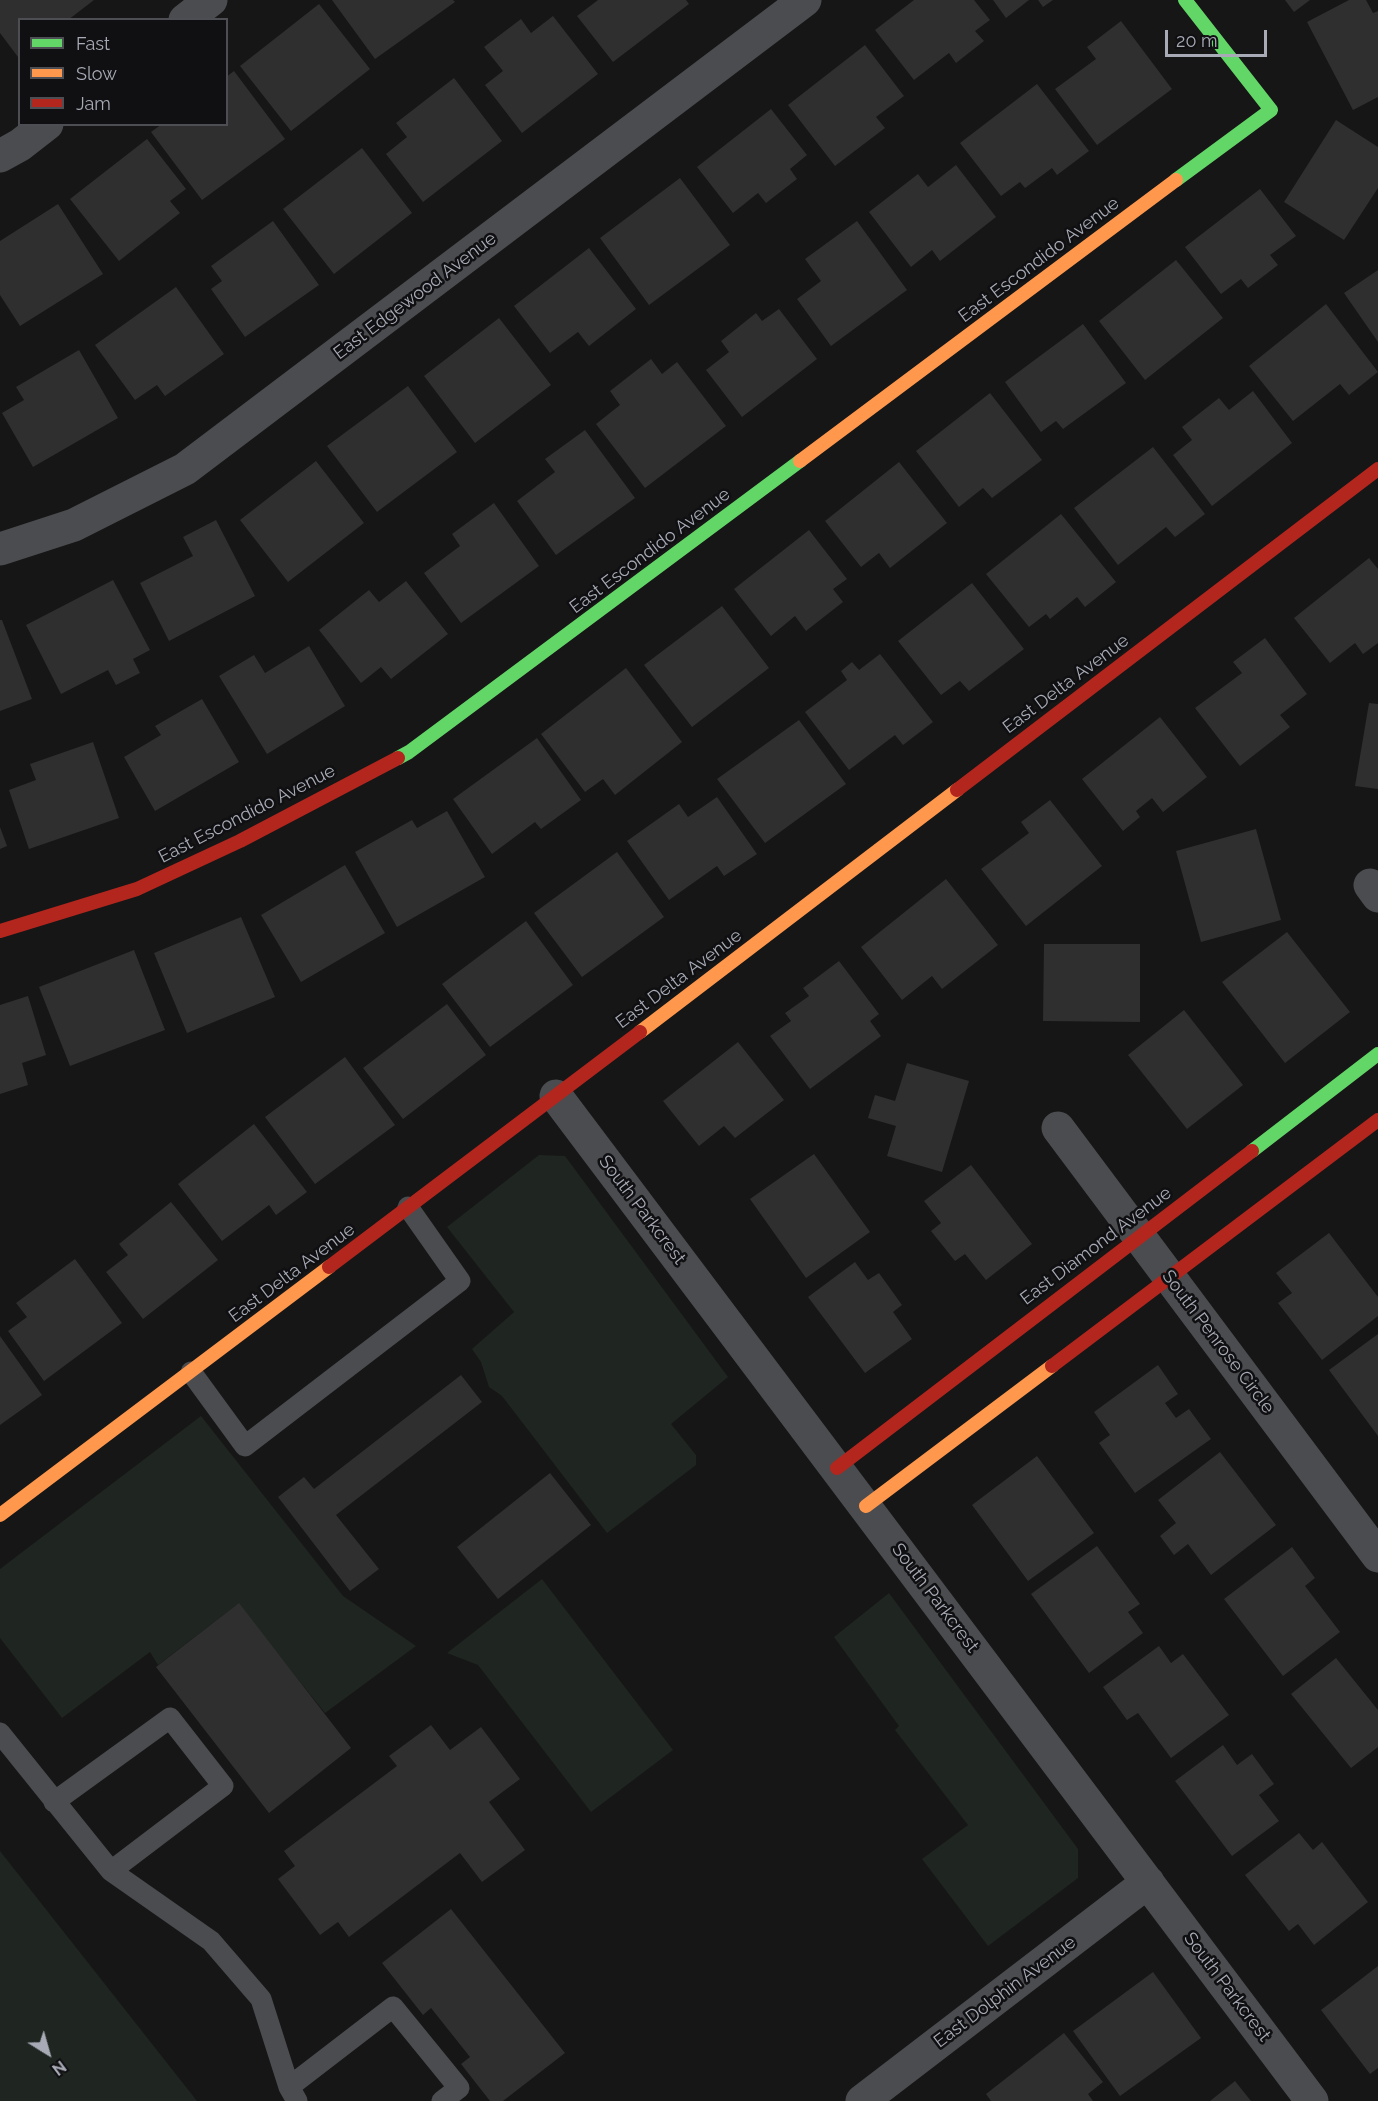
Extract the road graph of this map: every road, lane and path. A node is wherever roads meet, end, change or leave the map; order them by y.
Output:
1 (211, 0) edge
2 (805, 0) edge
3 (1185, 0) edge
4 (188, 18) edge
5 (44, 126) edge
6 (0, 156) edge
7 (1378, 469) edge
8 (0, 549) edge
9 (0, 931) edge
10 (1378, 1054) edge
11 (556, 1096) junction
12 (1378, 1120) edge
13 (1058, 1128) dead end
14 (408, 1207) junction
15 (1139, 1235) junction
16 (1170, 1277) junction
17 (191, 1372) junction
18 (837, 1468) junction
19 (867, 1506) junction
20 (0, 1515) edge
21 (1378, 1556) edge
22 (0, 1733) edge
23 (54, 1802) junction
24 (111, 1871) junction
25 (1148, 1882) junction
26 (293, 2094) edge
27 (442, 2101) edge
28 (862, 2101) edge
29 (1312, 2101) edge

1 - 4 street
2 - 8 street, East Edgewood Avenue
3 - 9 street, East Escondido Avenue
5 - 6 street
7 - 11 street, East Delta Avenue
10 - 15 street, East Diamond Avenue
11 - 14 street, East Delta Avenue
11 - 18 street, South Parkcrest
12 - 16 street
13 - 15 street, South Penrose Circle
14 - 17 street, East Delta Avenue
14 - 17 lane
15 - 16 street, South Penrose Circle
15 - 18 street, East Diamond Avenue
16 - 19 street
16 - 21 street, South Penrose Circle
17 - 20 street, East Delta Avenue
18 - 19 street, South Parkcrest
19 - 25 street, South Parkcrest
22 - 23 lane
23 - 24 lane
23 - 24 lane
24 - 26 lane
25 - 28 street, East Dolphin Avenue
25 - 29 street, South Parkcrest
26 - 27 lane

